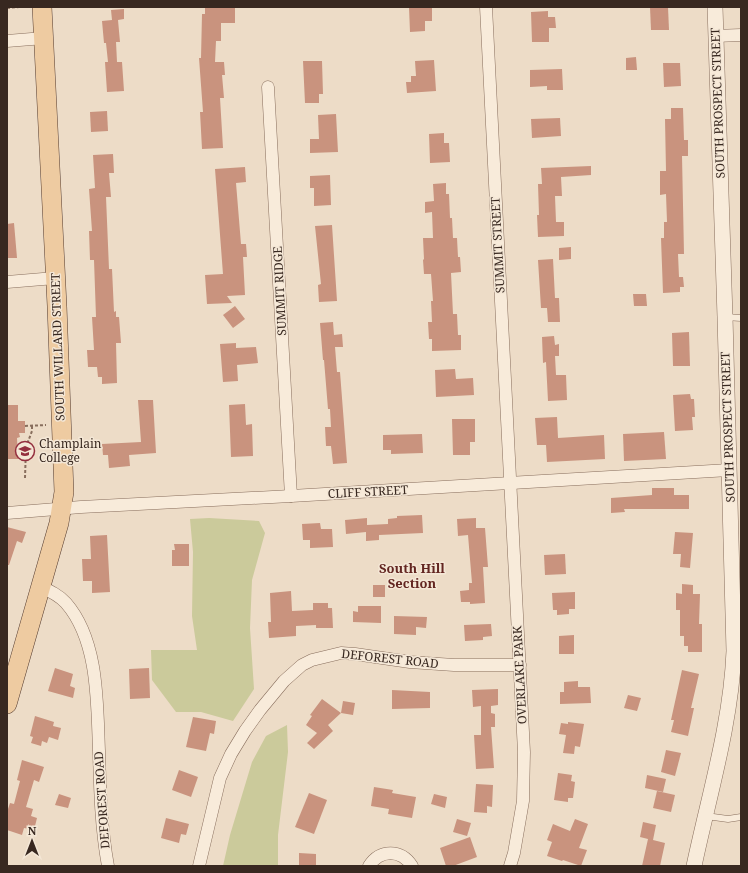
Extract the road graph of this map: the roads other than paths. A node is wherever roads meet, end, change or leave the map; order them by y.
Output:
1 (42, 7) edge
2 (486, 7) edge
3 (715, 7) edge
4 (741, 35) edge
5 (715, 36) junction
6 (44, 38) junction
7 (7, 41) edge
8 (268, 87) dead end
9 (56, 278) junction
10 (7, 282) edge
11 (725, 317) junction
12 (741, 318) edge
13 (729, 470) junction
14 (510, 483) junction
15 (291, 496) junction
16 (62, 508) junction
17 (7, 513) edge
18 (41, 587) junction
19 (737, 596) edge
20 (520, 665) junction
21 (9, 693) edge
22 (705, 816) junction
23 (741, 817) edge
24 (108, 866) edge
25 (199, 866) edge
26 (369, 866) edge
27 (412, 866) edge
28 (510, 866) edge
29 (694, 866) edge

1 - 6 main road, SOUTH WILLARD STREET
2 - 14 street, SUMMIT STREET
3 - 5 street, SOUTH PROSPECT STREET
4 - 5 street
5 - 11 street, SOUTH PROSPECT STREET
6 - 7 street
6 - 9 main road, SOUTH WILLARD STREET
8 - 15 street, SUMMIT RIDGE
9 - 10 street
9 - 16 main road, SOUTH WILLARD STREET
11 - 12 lane
11 - 13 street, SOUTH PROSPECT STREET
13 - 14 street, CLIFF STREET
13 - 19 street, SOUTH PROSPECT STREET
14 - 15 street, CLIFF STREET
14 - 20 street, OVERLAKE PARK
15 - 16 street, CLIFF STREET
16 - 17 street, CLIFF STREET
16 - 18 main road, SOUTH WILLARD STREET
18 - 21 main road, SOUTH WILLARD STREET
18 - 24 street, DEFOREST ROAD
19 - 22 street, SOUTH PROSPECT STREET
20 - 25 street, DEFOREST ROAD
20 - 28 street, OVERLAKE PARK
22 - 23 lane
22 - 29 street, SOUTH PROSPECT STREET
26 - 27 street

